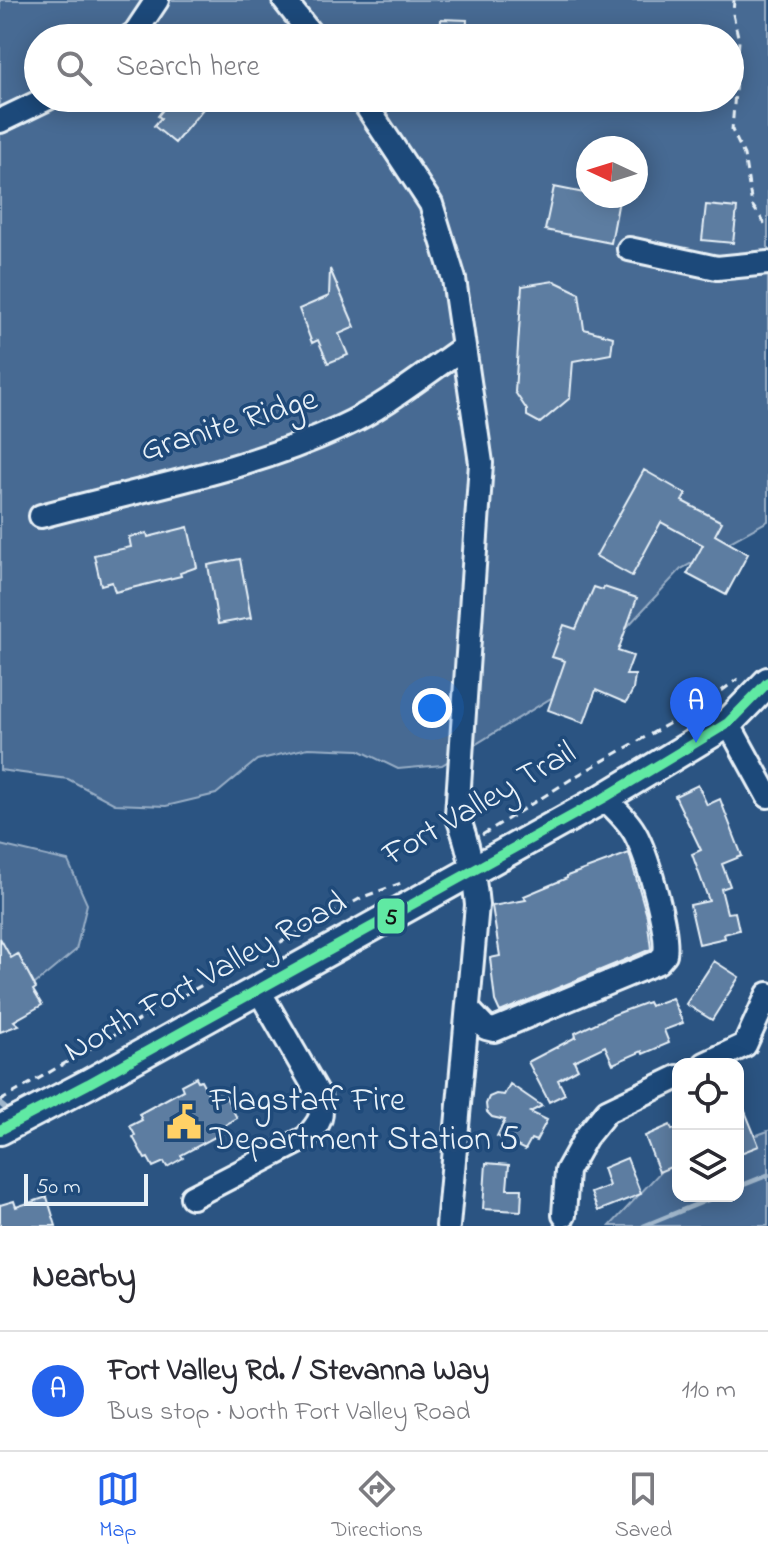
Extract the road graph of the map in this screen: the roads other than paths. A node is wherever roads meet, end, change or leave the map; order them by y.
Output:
1 (157, 0) edge
2 (284, 0) edge
3 (141, 24) edge
4 (303, 24) edge
5 (24, 110) edge
6 (370, 112) edge
7 (0, 121) edge
8 (629, 249) dead end
9 (768, 263) edge
10 (464, 347) junction
11 (41, 516) dead end
12 (768, 682) edge
13 (728, 723) junction
14 (768, 796) edge
15 (604, 798) junction
16 (471, 858) junction
17 (258, 989) junction
18 (768, 994) edge
19 (468, 1009) junction
20 (718, 1058) edge
21 (672, 1080) edge
22 (0, 1130) edge
23 (192, 1197) dead end
24 (564, 1215) dead end
25 (448, 1226) edge

1 - 3 street
2 - 4 street
5 - 7 street
6 - 10 street
8 - 9 street
10 - 11 street, Granite Ridge
10 - 16 street
12 - 13 main road, North Fort Valley Road
13 - 14 street
13 - 15 main road, North Fort Valley Road
15 - 16 main road, North Fort Valley Road
15 - 19 street
16 - 17 main road, North Fort Valley Road
16 - 19 street
17 - 22 main road, North Fort Valley Road
17 - 23 street
18 - 20 street
19 - 25 street
21 - 24 street

